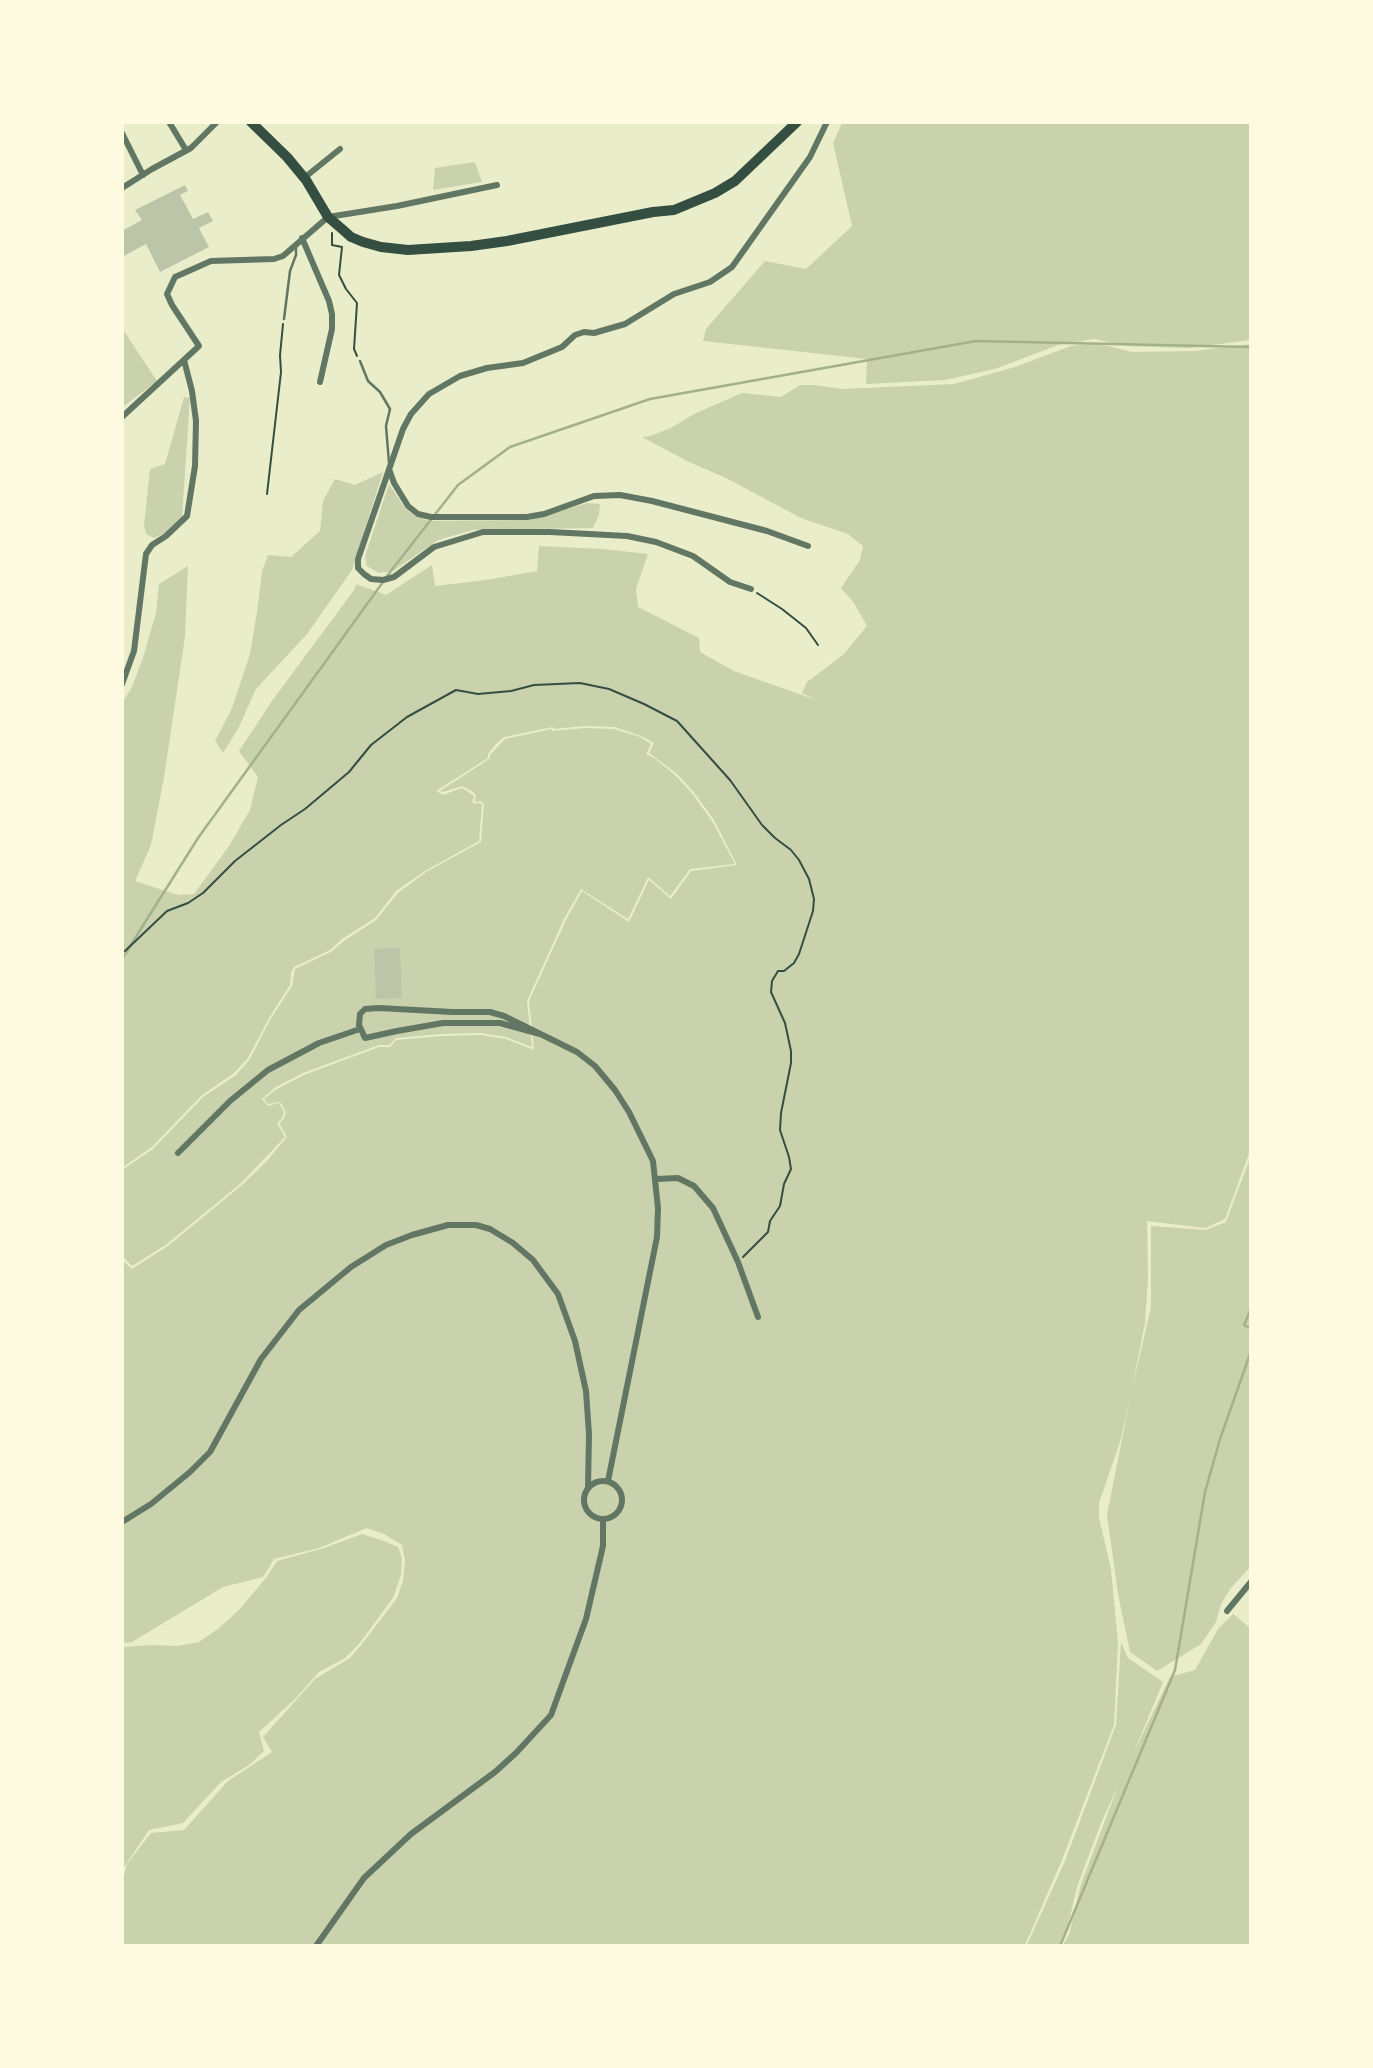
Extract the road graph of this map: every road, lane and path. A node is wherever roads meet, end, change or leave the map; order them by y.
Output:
1 (169, 122) edge
2 (217, 122) edge
3 (251, 122) edge
4 (797, 122) edge
5 (827, 122) edge
6 (122, 133) edge
7 (340, 149) dead end
8 (186, 150) junction
9 (143, 175) junction
10 (304, 178) junction
11 (497, 185) dead end
12 (122, 188) edge
13 (325, 220) junction
14 (302, 238) junction
15 (296, 247) junction
16 (284, 319) joint
17 (184, 360) junction
18 (360, 361) joint
19 (320, 382) dead end
20 (122, 417) edge
21 (390, 469) junction
22 (267, 494) dead end
23 (808, 546) dead end
24 (751, 589) joint
25 (818, 645) dead end
26 (122, 684) edge
27 (125, 951) dead end
28 (360, 1029) junction
29 (540, 1034) junction
30 (178, 1153) dead end
31 (656, 1179) junction
32 (738, 1262) junction
33 (758, 1317) dead end
34 (608, 1481) junction
35 (588, 1488) junction
36 (603, 1519) junction
37 (122, 1522) edge
38 (1251, 1583) edge
39 (1227, 1611) dead end
40 (316, 1945) edge

1 - 8 street
2 - 8 street
3 - 10 main road
4 - 13 main road
5 - 21 street
6 - 9 street
7 - 10 street
8 - 9 street
9 - 12 street
10 - 13 main road
11 - 13 street
13 - 14 street
13 - 18 path
14 - 15 street
14 - 19 street
15 - 16 lane
15 - 17 street
16 - 22 path
17 - 20 street
17 - 26 street
18 - 21 lane
21 - 23 street
21 - 24 street
24 - 25 path
27 - 32 path
28 - 29 street
28 - 29 street
28 - 30 street
29 - 31 street
31 - 32 street
31 - 34 street
32 - 33 street
34 - 35 street
34 - 36 street
35 - 36 street
35 - 37 street
36 - 40 street
38 - 39 street

